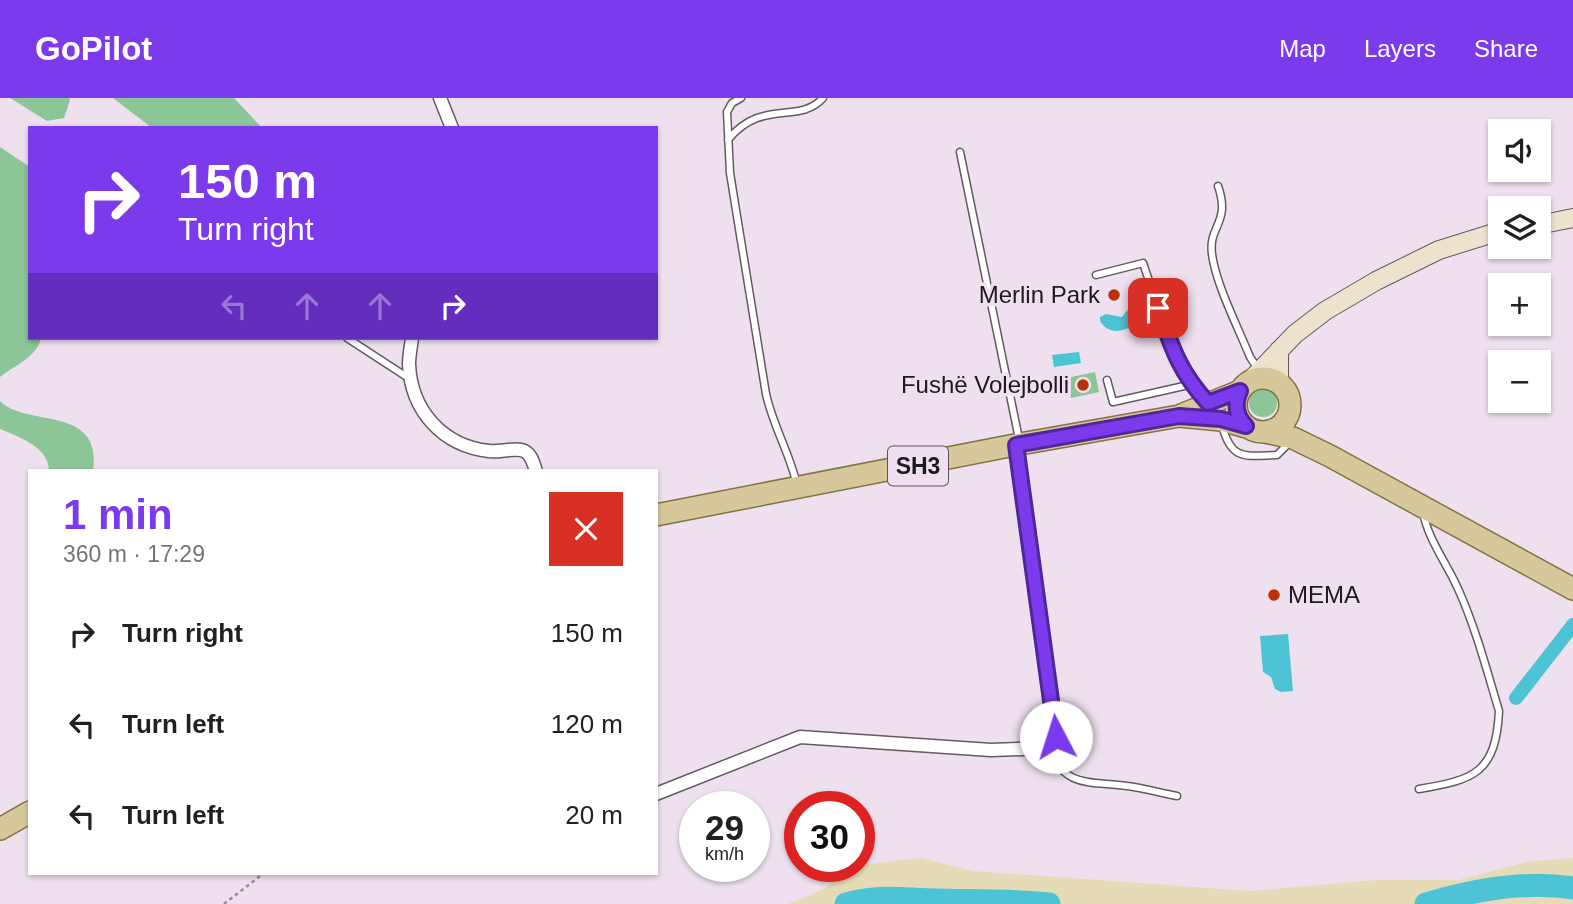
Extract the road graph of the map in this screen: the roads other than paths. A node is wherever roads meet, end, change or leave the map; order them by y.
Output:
1 (440, 98) edge
2 (741, 98) edge
3 (823, 98) edge
4 (451, 126) edge
5 (728, 140) junction
6 (960, 152) dead end
7 (1218, 186) dead end
8 (1573, 218) edge
9 (1551, 222) edge
10 (1488, 235) edge
11 (1096, 275) dead end
12 (350, 340) edge
13 (412, 340) edge
14 (1279, 350) junction
15 (411, 380) junction
16 (1107, 380) dead end
17 (1248, 382) junction
18 (1193, 384) junction
19 (1279, 384) junction
20 (1215, 411) junction
21 (1287, 416) junction
22 (1256, 429) junction
23 (1293, 438) junction
24 (1018, 445) junction
25 (1330, 456) junction
26 (535, 469) edge
27 (797, 487) junction
28 (1422, 506) junction
29 (658, 516) edge
30 (1573, 589) edge
31 (1048, 748) junction
32 (1419, 789) dead end
33 (658, 793) edge
34 (1177, 796) dead end
35 (28, 813) edge
36 (0, 829) edge

1 - 4 street
2 - 5 lane
3 - 5 lane
5 - 27 lane
6 - 24 lane
7 - 17 lane
8 - 9 main road
10 - 14 main road
11 - 18 lane
12 - 15 lane
13 - 15 street
14 - 17 main road
14 - 19 main road
15 - 26 street
16 - 18 lane
17 - 19 main road, SH3
17 - 20 main road, SH3
17 - 22 main road
18 - 20 lane
19 - 21 main road
20 - 22 main road, SH3
20 - 23 lane
20 - 24 main road, SH3
21 - 22 main road
21 - 25 main road, SH3
22 - 23 main road, SH3
23 - 25 main road, SH3
24 - 27 main road, SH3
24 - 31 street
25 - 28 main road, SH3
27 - 29 main road, SH3
28 - 30 main road, SH3
28 - 32 lane
31 - 33 street
31 - 34 lane
35 - 36 main road

